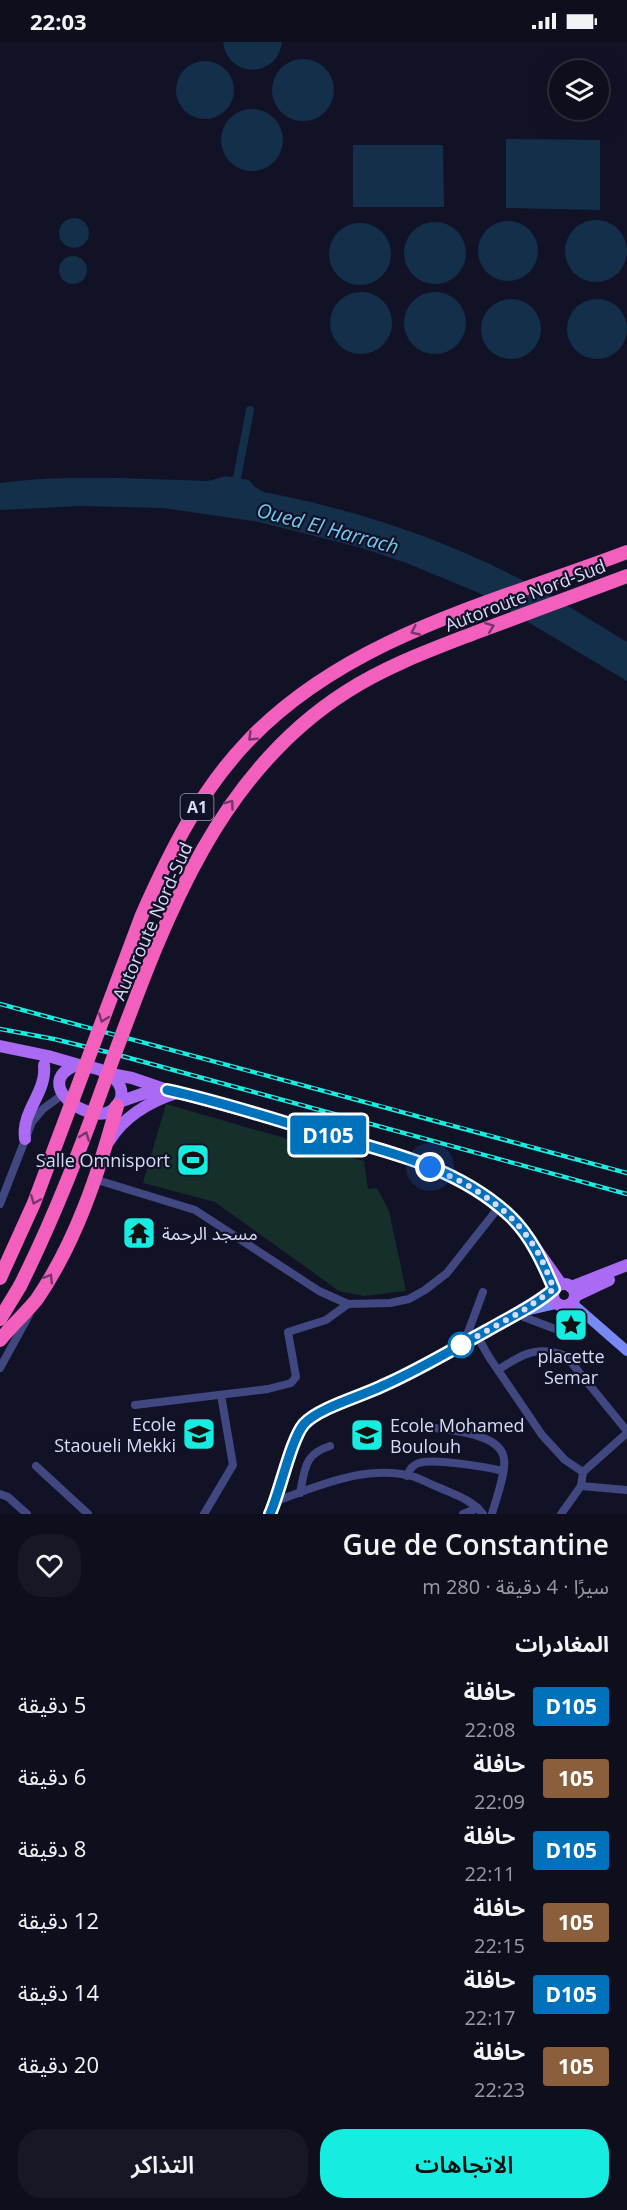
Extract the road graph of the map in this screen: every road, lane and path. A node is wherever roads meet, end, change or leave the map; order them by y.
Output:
1 (627, 552) edge
2 (627, 576) edge
3 (3, 1047) edge
4 (44, 1065) junction
5 (79, 1065) junction
6 (106, 1073) junction
7 (61, 1090) junction
8 (173, 1091) junction
9 (118, 1104) junction
10 (25, 1139) junction
11 (103, 1149) junction
12 (94, 1179) junction
13 (0, 1204) edge
14 (499, 1207) junction
15 (627, 1265) edge
16 (627, 1272) edge
17 (0, 1278) edge
18 (483, 1292) dead end
19 (566, 1293) junction
20 (36, 1300) junction
21 (348, 1304) junction
22 (556, 1304) joint
23 (518, 1313) junction
24 (0, 1319) edge
25 (571, 1335) dead end
26 (477, 1336) junction
27 (0, 1340) edge
28 (627, 1342) edge
29 (463, 1344) junction
30 (627, 1351) edge
31 (0, 1368) edge
32 (498, 1370) junction
33 (221, 1395) junction
34 (135, 1405) dead end
35 (435, 1428) dead end
36 (627, 1432) edge
37 (330, 1446) dead end
38 (36, 1466) dead end
39 (503, 1471) junction
40 (583, 1472) junction
41 (406, 1476) junction
42 (581, 1486) junction
43 (627, 1490) edge
44 (300, 1493) junction
45 (0, 1494) edge
46 (276, 1501) junction
47 (481, 1511) edge
48 (27, 1514) edge
49 (88, 1514) edge
50 (204, 1514) edge
51 (270, 1514) edge
52 (463, 1514) edge
53 (492, 1514) edge
54 (561, 1514) edge

1 -> 17 highway, Autoroute Nord-Sud / A1, bridge
24 -> 2 highway, Autoroute Nord-Sud / A1, bridge
3 - 4 main road
3 - 5 main road
4 - 7 main road
4 - 10 main road
5 - 6 main road
5 - 7 main road
6 - 8 main road
6 - 9 main road
7 - 9 main road
7 - 10 street
8 - 9 main road
8 - 11 main road
8 - 14 main road
9 - 11 highway
10 - 13 street
11 - 12 highway
20 -> 12 highway
12 - 21 street
14 - 19 main road
14 - 21 street
15 - 19 main road
16 - 19 main road
18 - 29 street
19 - 22 main road
19 - 23 main road
19 - 28 main road
19 - 30 main road
20 - 27 highway
20 - 31 street
21 - 33 street
22 - 23 main road
23 - 25 street
23 - 26 main road
26 - 29 main road
26 - 32 street
29 - 46 main road
32 - 36 street
32 - 40 street
33 - 34 street
33 - 50 street
35 - 39 street
36 - 40 street
37 - 44 street
38 - 49 street
39 - 41 street
39 - 53 street
40 - 42 street
41 - 44 street
41 - 47 street
42 - 43 street
42 - 54 street
44 - 46 street
45 - 48 street
46 - 51 main road
47 - 52 street

